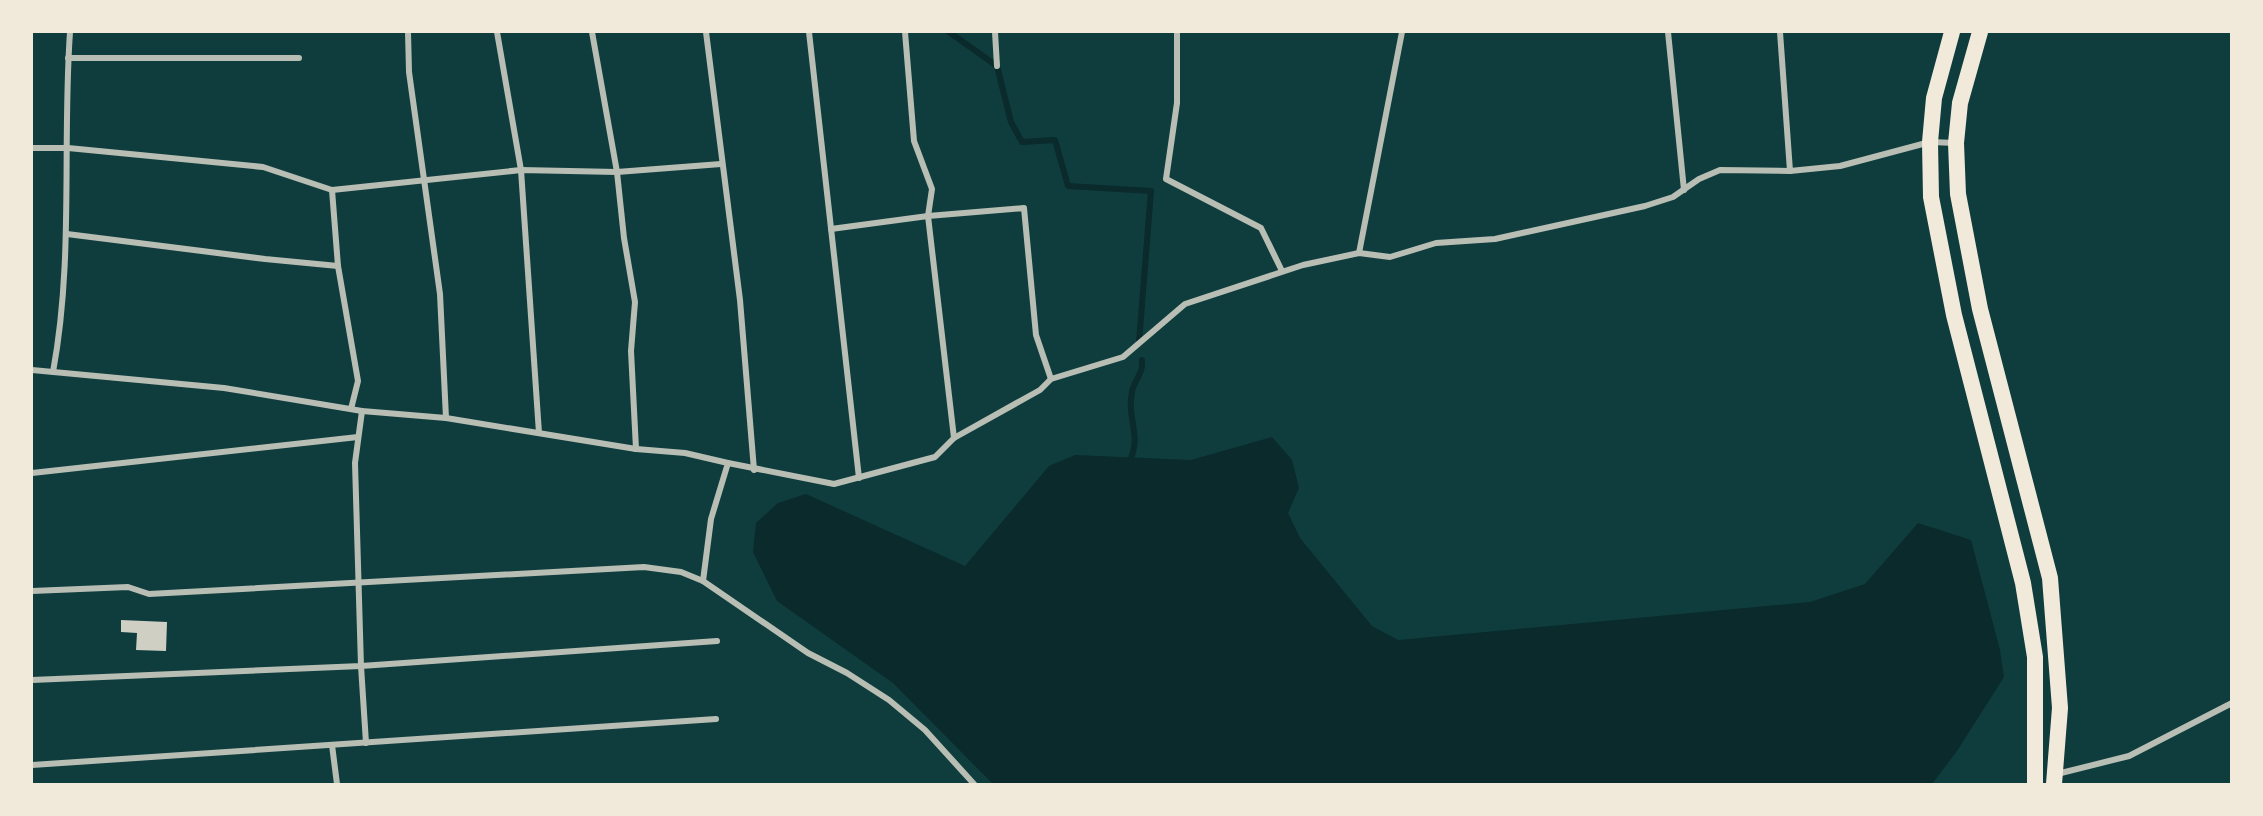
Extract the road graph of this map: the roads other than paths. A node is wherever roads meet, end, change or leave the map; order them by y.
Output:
1 (70, 32) edge
2 (408, 32) edge
3 (497, 32) edge
4 (592, 32) edge
5 (706, 32) edge
6 (809, 32) edge
7 (904, 32) edge
8 (995, 32) edge
9 (1177, 32) edge
10 (1402, 32) edge
11 (1668, 32) edge
12 (1780, 32) edge
13 (1952, 32) edge
14 (1980, 32) edge
15 (68, 58) junction
16 (299, 58) dead end
17 (997, 66) dead end
18 (1930, 142) junction
19 (1956, 143) junction
20 (32, 148) edge
21 (68, 148) junction
22 (721, 164) junction
23 (521, 170) junction
24 (1790, 171) junction
25 (617, 172) junction
26 (426, 180) junction
27 (332, 190) junction
28 (1684, 190) junction
29 (928, 216) junction
30 (831, 229) junction
31 (67, 234) junction
32 (1359, 253) junction
33 (338, 266) junction
34 (1282, 271) junction
35 (32, 370) edge
36 (53, 372) junction
37 (1051, 379) junction
38 (351, 409) junction
39 (362, 411) junction
40 (446, 418) junction
41 (539, 433) junction
42 (358, 437) junction
43 (954, 438) junction
44 (636, 449) junction
45 (728, 463) junction
46 (754, 470) junction
47 (32, 473) edge
48 (860, 478) junction
49 (703, 581) junction
50 (358, 582) junction
51 (32, 591) edge
52 (717, 641) dead end
53 (361, 666) junction
54 (32, 680) edge
55 (2232, 703) edge
56 (716, 719) dead end
57 (366, 743) junction
58 (332, 745) junction
59 (32, 765) edge
60 (2056, 779) edge
61 (336, 784) edge
62 (974, 784) edge
63 (2035, 784) edge

1 - 15 street
2 - 26 street
3 - 23 street
4 - 25 street
5 - 22 street
6 - 30 street
7 - 29 street
8 - 17 street
9 - 34 street
10 - 32 street
11 - 28 street
12 - 24 street
13 - 18 highway
14 - 19 highway
15 - 16 street
15 - 21 street
18 - 19 street
18 - 24 street
18 - 63 highway
19 - 60 highway
20 - 21 street
21 - 27 street
21 - 31 street
22 - 25 street
22 - 46 street
23 - 25 street
23 - 26 street
23 - 41 street
24 - 28 street
25 - 44 street
26 - 27 street
26 - 40 street
27 - 33 street
28 - 32 street
29 - 30 street
29 - 37 street
29 - 43 street
30 - 48 street
31 - 33 street
31 - 36 street
32 - 34 street
33 - 38 street
34 - 37 street
35 - 36 street
36 - 38 street
37 - 43 street
38 - 39 street
39 - 40 street
39 - 42 street
40 - 41 street
41 - 44 street
42 - 47 street
42 - 50 street
43 - 48 street
44 - 45 street
45 - 46 street
45 - 49 street
46 - 48 street
49 - 50 street
49 - 62 street
50 - 51 street
50 - 53 street
52 - 53 street
53 - 54 street
53 - 57 street
55 - 60 street
56 - 57 street
57 - 58 street
58 - 59 street
58 - 61 street

